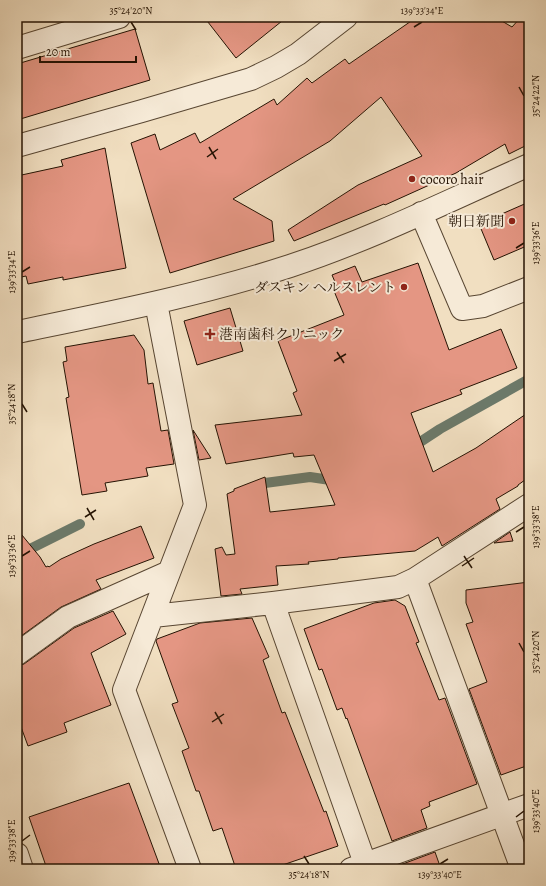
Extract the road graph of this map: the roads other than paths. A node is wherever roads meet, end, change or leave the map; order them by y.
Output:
1 (120, 17) edge
2 (346, 17) edge
3 (17, 48) edge
4 (17, 146) edge
5 (529, 165) edge
6 (421, 213) junction
7 (529, 288) edge
8 (156, 303) junction
9 (17, 332) edge
10 (529, 505) edge
11 (169, 572) junction
12 (415, 579) junction
13 (273, 603) junction
14 (153, 616) junction
15 (17, 654) edge
16 (529, 804) edge
17 (502, 814) junction
18 (17, 854) edge
19 (361, 867) edge
20 (22, 869) edge
21 (190, 869) edge
22 (522, 869) edge

1 - 3 street
2 - 4 street
5 - 6 street
6 - 7 street
6 - 8 street
8 - 9 street
8 - 11 street
10 - 12 street
11 - 14 street
11 - 15 street
12 - 13 street
12 - 17 street
13 - 14 street
13 - 19 street
14 - 21 street
16 - 17 street
17 - 19 street
17 - 22 street
18 - 20 street

